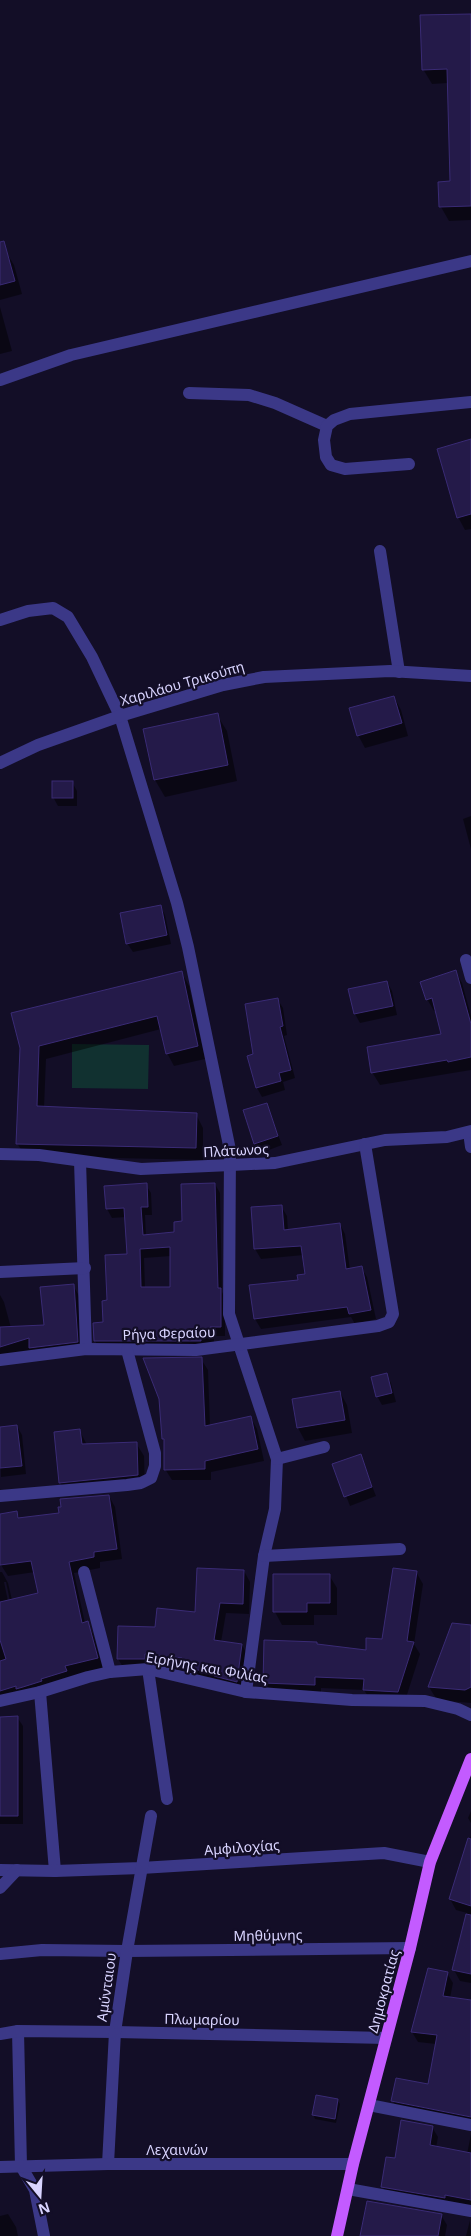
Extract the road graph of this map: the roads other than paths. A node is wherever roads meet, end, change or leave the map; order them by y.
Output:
1 (471, 261) edge
2 (0, 380) edge
3 (189, 393) dead end
4 (471, 402) edge
5 (326, 426) junction
6 (409, 464) dead end
7 (380, 551) dead end
8 (0, 620) edge
9 (399, 672) junction
10 (471, 676) edge
11 (120, 716) junction
12 (0, 763) edge
13 (466, 960) dead end
14 (471, 978) edge
15 (470, 1131) edge
16 (364, 1144) junction
17 (471, 1147) edge
18 (0, 1154) edge
19 (80, 1161) junction
20 (231, 1166) junction
21 (85, 1268) junction
22 (0, 1272) edge
23 (237, 1343) junction
24 (86, 1349) junction
25 (128, 1350) junction
26 (0, 1360) edge
27 (324, 1447) dead end
28 (277, 1459) junction
29 (0, 1496) edge
30 (400, 1549) dead end
31 (264, 1556) junction
32 (84, 1572) dead end
33 (148, 1669) junction
34 (110, 1672) junction
35 (40, 1692) junction
36 (246, 1692) junction
37 (0, 1701) edge
38 (471, 1715) edge
39 (471, 1759) edge
40 (167, 1799) dead end
41 (151, 1816) dead end
42 (430, 1862) junction
43 (141, 1868) junction
44 (0, 1870) edge
45 (18, 1870) junction
46 (54, 1871) junction
47 (0, 1888) edge
48 (410, 1948) junction
49 (126, 1951) junction
50 (0, 1954) edge
51 (18, 2031) junction
52 (115, 2032) junction
53 (0, 2034) edge
54 (386, 2038) junction
55 (369, 2105) junction
56 (471, 2125) edge
57 (108, 2164) junction
58 (353, 2164) junction
59 (21, 2166) junction
60 (0, 2168) edge
61 (348, 2190) junction
62 (471, 2211) edge
63 (44, 2236) edge
64 (337, 2236) edge

1 - 2 street
3 - 5 street
4 - 5 street
5 - 6 street
7 - 9 street
8 - 11 street
9 - 10 street, Χαριλάου Τρικούπη
9 - 11 street, Χαριλάου Τρικούπη
11 - 12 street, Χαριλάου Τρικούπη
11 - 20 street
13 - 14 street
15 - 16 street, Πλάτωνος
15 - 17 street
16 - 20 street, Πλάτωνος
16 - 23 street, Ρήγα Φεραίου
18 - 19 street, Πλάτωνος
19 - 20 street, Πλάτωνος
19 - 21 street
20 - 23 street
21 - 22 street
21 - 24 street
23 - 25 street, Ρήγα Φεραίου
23 - 28 street
24 - 25 street, Ρήγα Φεραίου
24 - 26 street, Ρήγα Φεραίου
25 - 29 street
27 - 28 street
28 - 31 street
30 - 31 street
31 - 36 street
32 - 34 street
33 - 34 street, Ειρήνης και Φιλίας
33 - 36 street, Ειρήνης και Φιλίας
33 - 40 street
34 - 35 street, Ειρήνης και Φιλίας
35 - 37 street, Ειρήνης και Φιλίας
35 - 46 street
36 - 38 street, Ειρήνης και Φιλίας
39 - 42 main road, Δημοκρατίας
41 - 43 street, Αμύνταιου
42 - 43 street, Αμφιλοχίας
42 - 48 main road, Δημοκρατίας
43 - 46 street, Αμφιλοχίας
43 - 49 street, Αμύνταιου
44 - 45 street, Αμφιλοχίας
45 - 46 street, Αμφιλοχίας
45 - 47 street
48 - 49 street, Μηθύμνης
48 - 54 main road, Δημοκρατίας
49 - 50 street, Μηθύμνης
49 - 52 street, Αμύνταιου
51 - 52 street, Πλωμαρίου
51 - 53 street, Πλωμαρίου
51 - 59 street
52 - 54 street, Πλωμαρίου
52 - 57 street, Αμύνταιου
54 - 55 main road, Δημοκρατίας
55 - 56 street
55 - 58 main road, Δημοκρατίας
57 - 58 street, Λεχαινών
57 - 59 street, Λεχαινών
58 - 61 main road, Δημοκρατίας
59 - 60 street, Λεχαινών
59 - 63 street
61 - 62 street
61 - 64 main road, Δημοκρατίας

